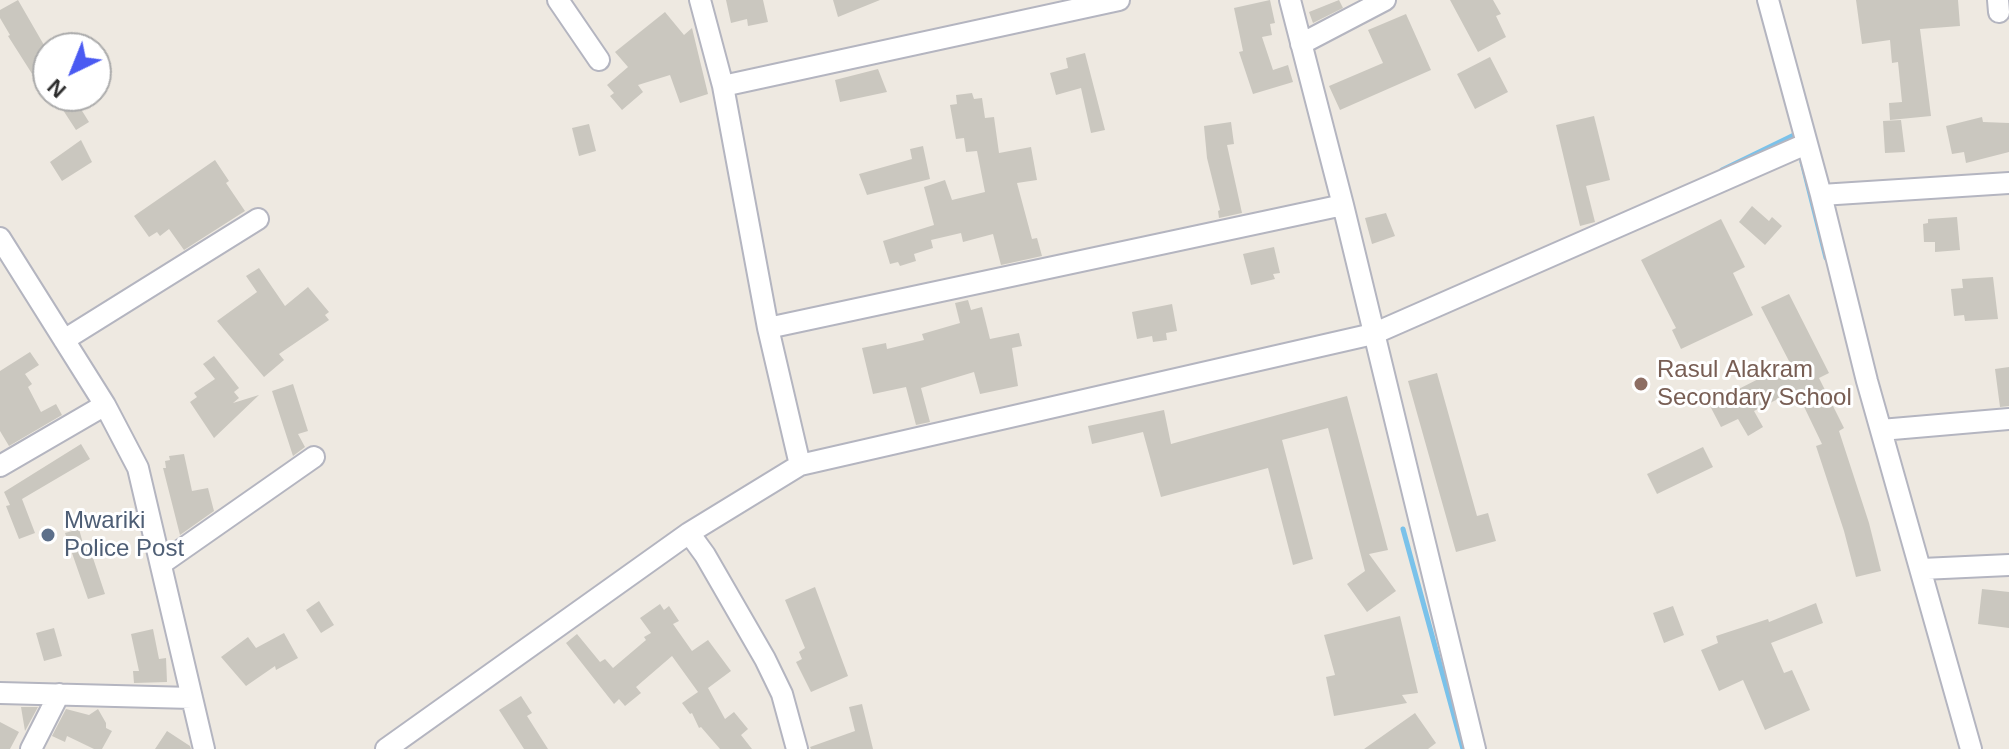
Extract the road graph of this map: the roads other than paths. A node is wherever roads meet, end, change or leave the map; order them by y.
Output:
1 (558, 0) edge
2 (700, 0) edge
3 (1119, 0) edge
4 (1290, 0) edge
5 (1385, 0) edge
6 (1768, 0) edge
7 (1301, 44) junction
8 (599, 60) dead end
9 (723, 86) junction
10 (1806, 144) junction
11 (2009, 183) edge
12 (1821, 195) junction
13 (1343, 205) junction
14 (258, 219) dead end
15 (0, 238) edge
16 (768, 328) junction
17 (1373, 334) junction
18 (64, 340) junction
19 (105, 405) junction
20 (2009, 419) edge
21 (1881, 430) junction
22 (314, 457) dead end
23 (800, 465) junction
24 (0, 466) edge
25 (689, 533) junction
26 (161, 564) junction
27 (2009, 565) edge
28 (1922, 569) junction
29 (0, 693) edge
30 (59, 694) junction
31 (192, 698) junction
32 (31, 749) edge
33 (204, 749) edge
34 (386, 749) edge
35 (797, 749) edge
36 (1475, 749) edge
37 (1971, 749) edge

1 - 8 street
2 - 9 street
3 - 9 street
4 - 7 street
5 - 7 street
6 - 10 street
7 - 13 street
9 - 16 street
10 - 12 street
10 - 17 street
11 - 12 street
12 - 21 street
13 - 16 street
13 - 17 street
14 - 18 street
15 - 18 street
16 - 23 street
17 - 23 street
17 - 36 street
18 - 19 street
19 - 24 street
19 - 26 street
20 - 21 street
21 - 28 street
22 - 26 street
23 - 25 street
25 - 34 street
25 - 35 street
26 - 31 street
27 - 28 street
28 - 37 street
29 - 30 street
30 - 31 street
30 - 32 street
31 - 33 street

